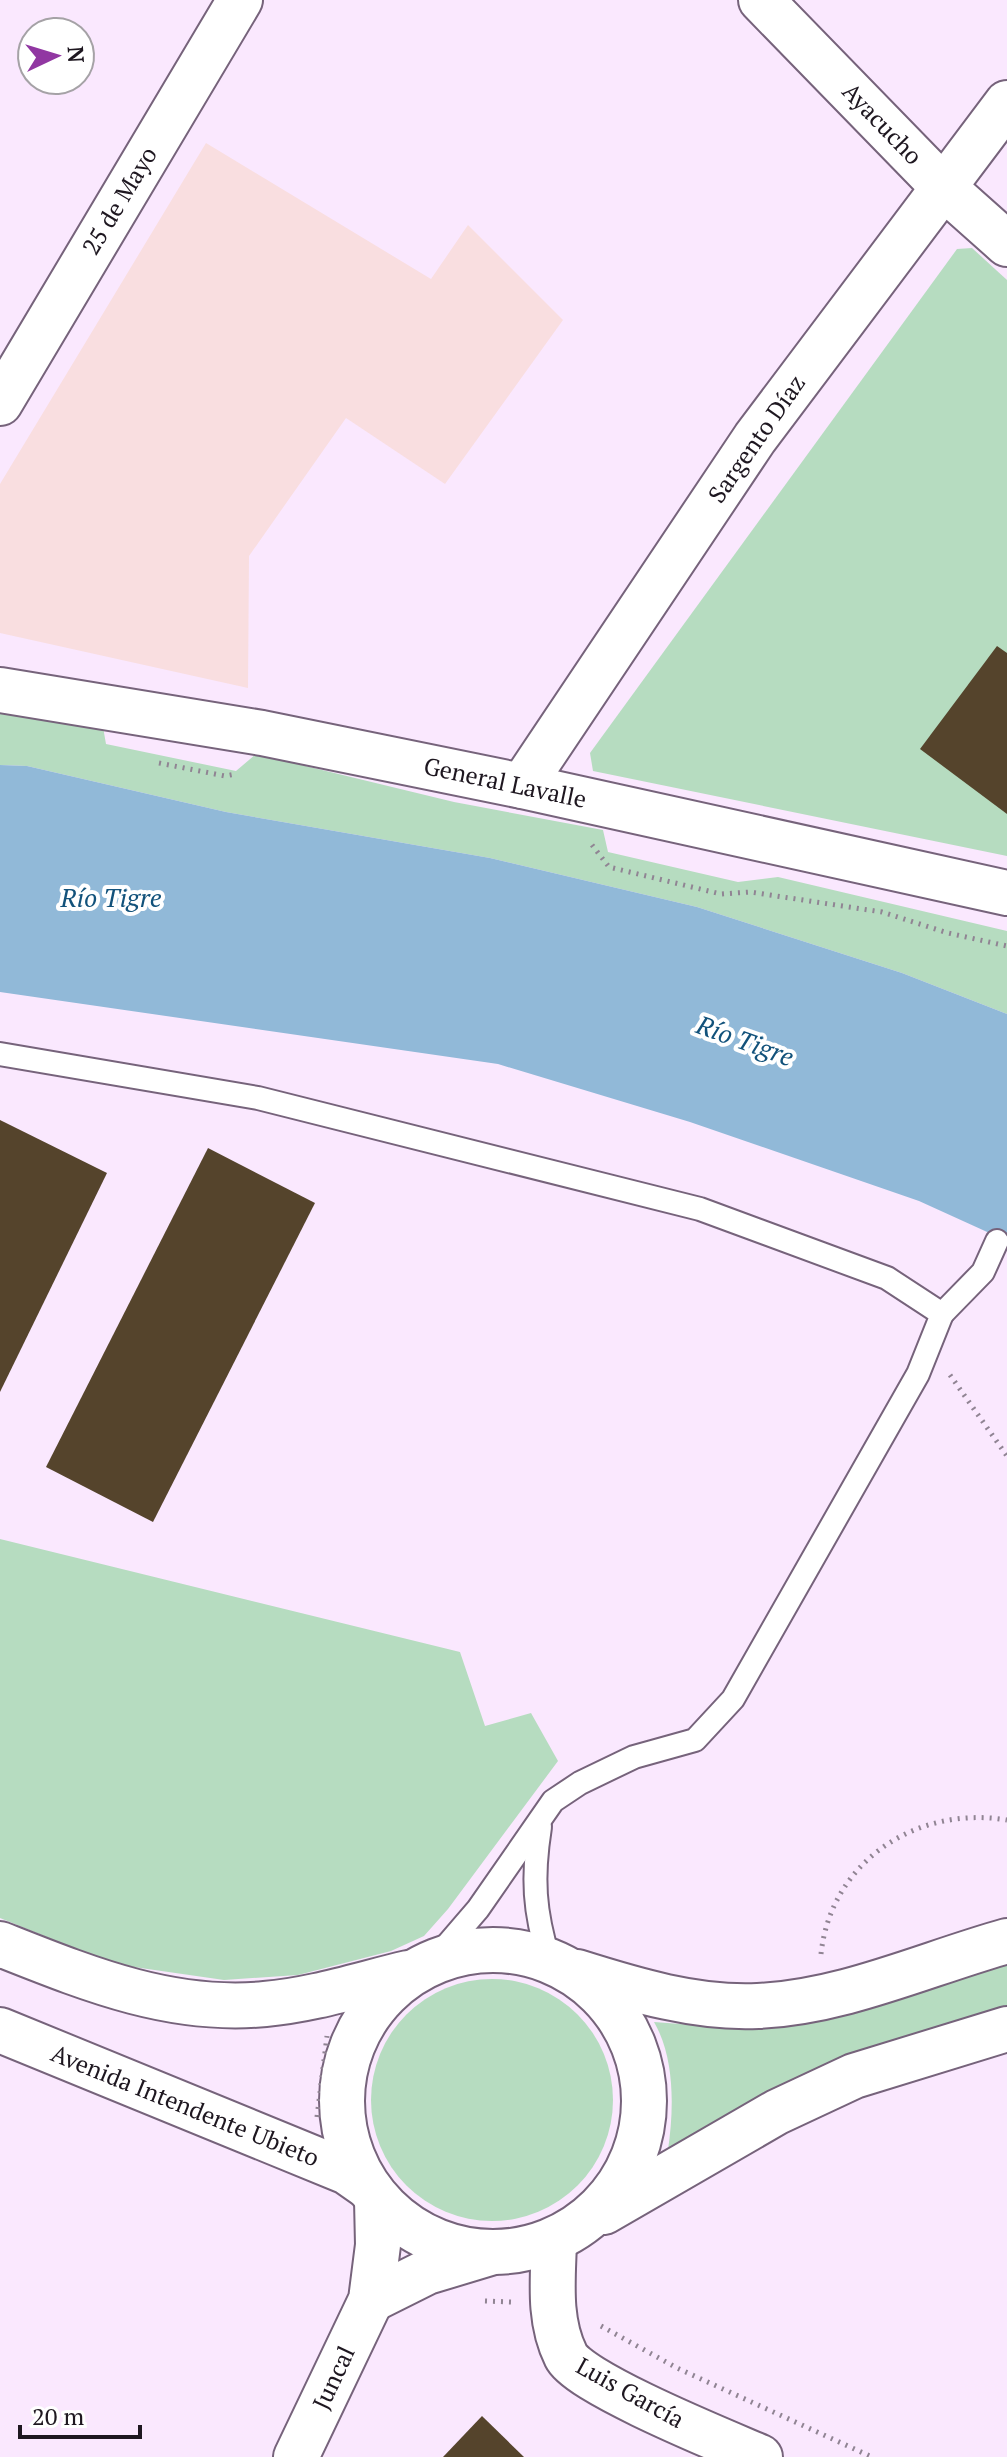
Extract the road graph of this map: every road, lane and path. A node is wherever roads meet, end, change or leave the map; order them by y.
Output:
1 (240, 0) edge
2 (761, 0) edge
3 (1007, 103) edge
4 (943, 187) junction
5 (1007, 244) edge
6 (0, 403) edge
7 (0, 690) edge
8 (154, 761) dead end
9 (238, 773) dead end
10 (522, 786) junction
11 (584, 834) dead end
12 (1007, 893) edge
13 (1007, 946) edge
14 (0, 1054) edge
15 (997, 1241) dead end
16 (942, 1314) junction
17 (931, 1348) junction
18 (1007, 1456) edge
19 (541, 1819) junction
20 (1007, 1820) edge
21 (1007, 1941) edge
22 (0, 1944) edge
23 (424, 1965) junction
24 (560, 1965) junction
25 (820, 1967) dead end
26 (308, 1997) junction
27 (1007, 2029) edge
28 (0, 2030) edge
29 (1007, 2037) edge
30 (959, 2042) junction
31 (286, 2149) junction
32 (372, 2193) junction
33 (564, 2235) junction
34 (490, 2253) junction
35 (371, 2300) junction
36 (296, 2457) edge
37 (760, 2457) edge

1 - 6 main road, 25 de Mayo
2 - 4 main road, Ayacucho
3 - 4 main road, Sargento Díaz
4 - 5 main road, Ayacucho
4 - 10 main road, Sargento Díaz
7 - 10 main road, General Lavalle
8 - 9 path
10 - 12 main road, General Lavalle
11 - 13 path
14 - 16 lane
15 - 16 lane
16 - 17 lane
17 - 18 path
17 - 19 lane
19 - 23 lane
19 - 24 lane
20 - 25 path
21 - 24 main road
22 - 26 main road
23 - 24 main road
23 - 26 main road
23 - 32 main road
24 - 33 main road
26 - 31 path
27 - 30 main road
28 - 31 main road, Avenida Intendente Ubieto
29 - 30 main road
30 - 33 main road
31 - 32 main road, Avenida Intendente Ubieto
32 - 34 main road
32 - 35 main road, Juncal
33 - 34 main road
33 - 37 main road, Luis García
34 - 35 main road
35 - 36 main road, Juncal

